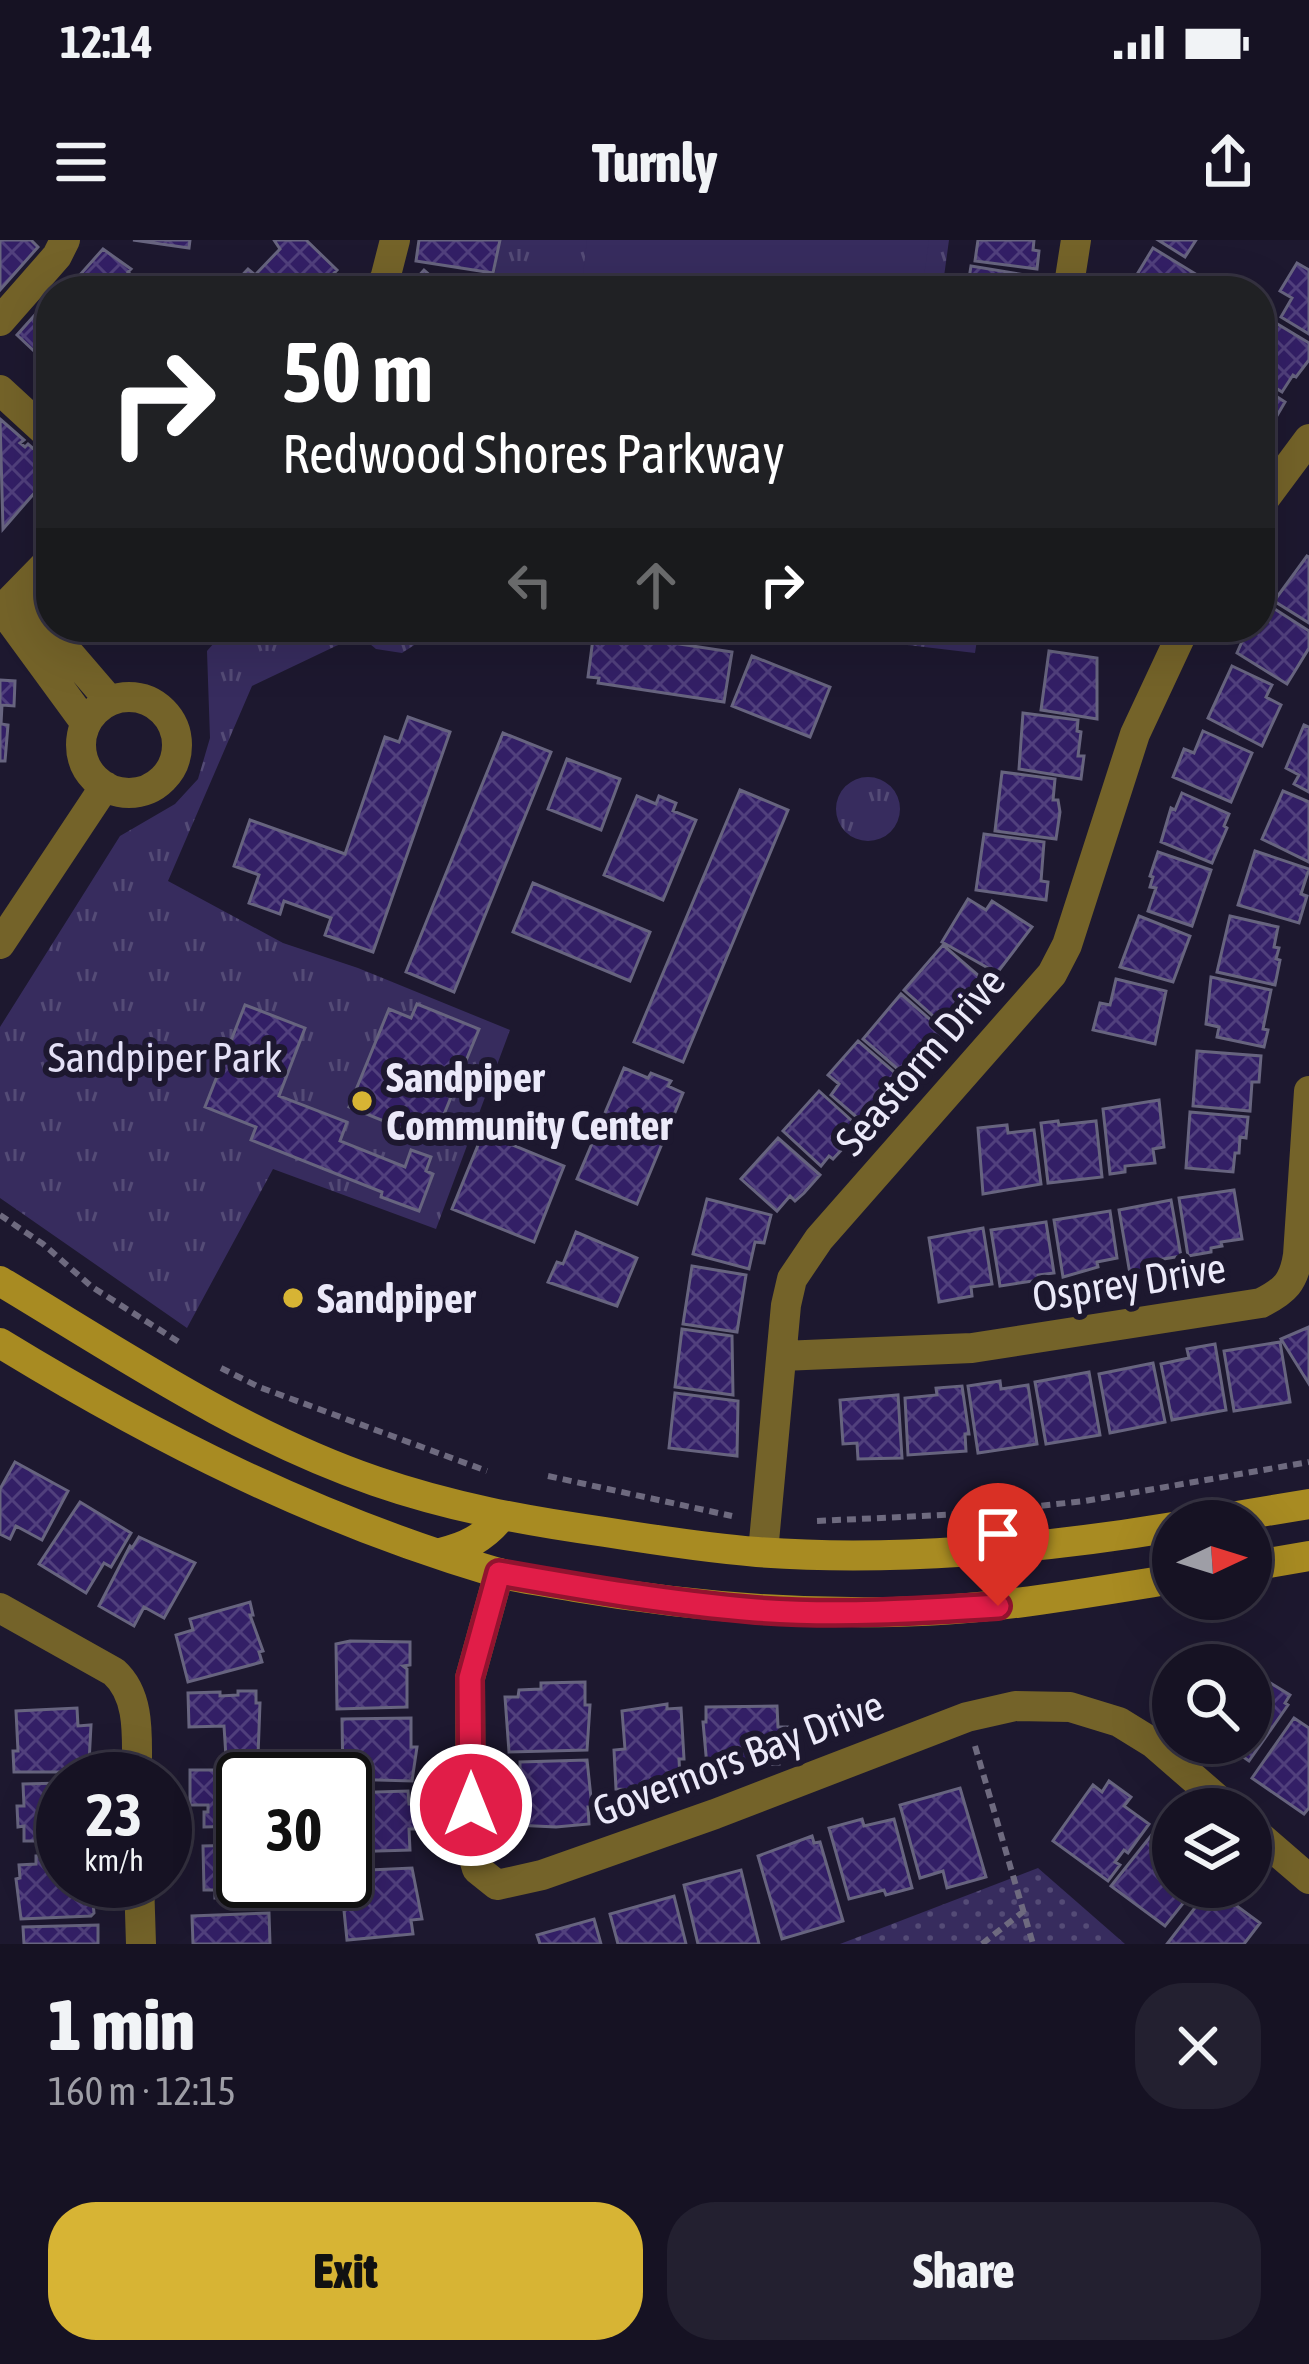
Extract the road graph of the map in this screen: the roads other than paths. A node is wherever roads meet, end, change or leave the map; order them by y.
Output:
1 (65, 240) edge
2 (395, 240) edge
3 (1076, 240) edge
4 (39, 276) edge
5 (386, 276) edge
6 (1070, 276) edge
7 (36, 280) edge
8 (0, 321) edge
9 (0, 390) edge
10 (36, 423) edge
11 (1309, 439) edge
12 (1275, 485) edge
13 (36, 574) edge
14 (7, 604) edge
15 (36, 631) edge
16 (47, 642) edge
17 (1178, 642) edge
18 (110, 701) junction
19 (86, 724) junction
20 (105, 786) junction
21 (0, 944) edge
22 (1309, 1091) edge
23 (0, 1281) edge
24 (0, 1343) edge
25 (782, 1356) junction
26 (1309, 1504) edge
27 (1272, 1510) edge
28 (501, 1517) junction
29 (1152, 1530) edge
30 (763, 1552) junction
31 (440, 1553) junction
32 (1309, 1556) edge
33 (1272, 1562) edge
34 (499, 1573) junction
35 (1152, 1583) edge
36 (0, 1608) edge
37 (136, 1752) edge
38 (1204, 1788) edge
39 (1272, 1846) edge
40 (1309, 1879) edge
41 (140, 1908) edge
42 (141, 1944) edge

1 - 4 street
2 - 5 street
3 - 6 street
7 - 8 street
9 - 10 street
11 - 12 street
13 - 14 street
14 - 15 street
14 - 19 street
16 - 18 street
17 - 25 street, Seastorm Drive
18 - 19 street
18 - 20 street
19 - 20 street
20 - 21 street
22 - 25 street, Osprey Drive
23 - 28 main road
24 - 31 main road
25 - 30 street, Seastorm Drive
26 - 27 main road
28 - 30 main road
28 - 31 main road
29 - 30 main road
31 - 34 main road
32 - 33 main road
34 - 35 main road
34 - 38 street, Governors Bay Drive
36 - 37 street
39 - 40 street
41 - 42 street

